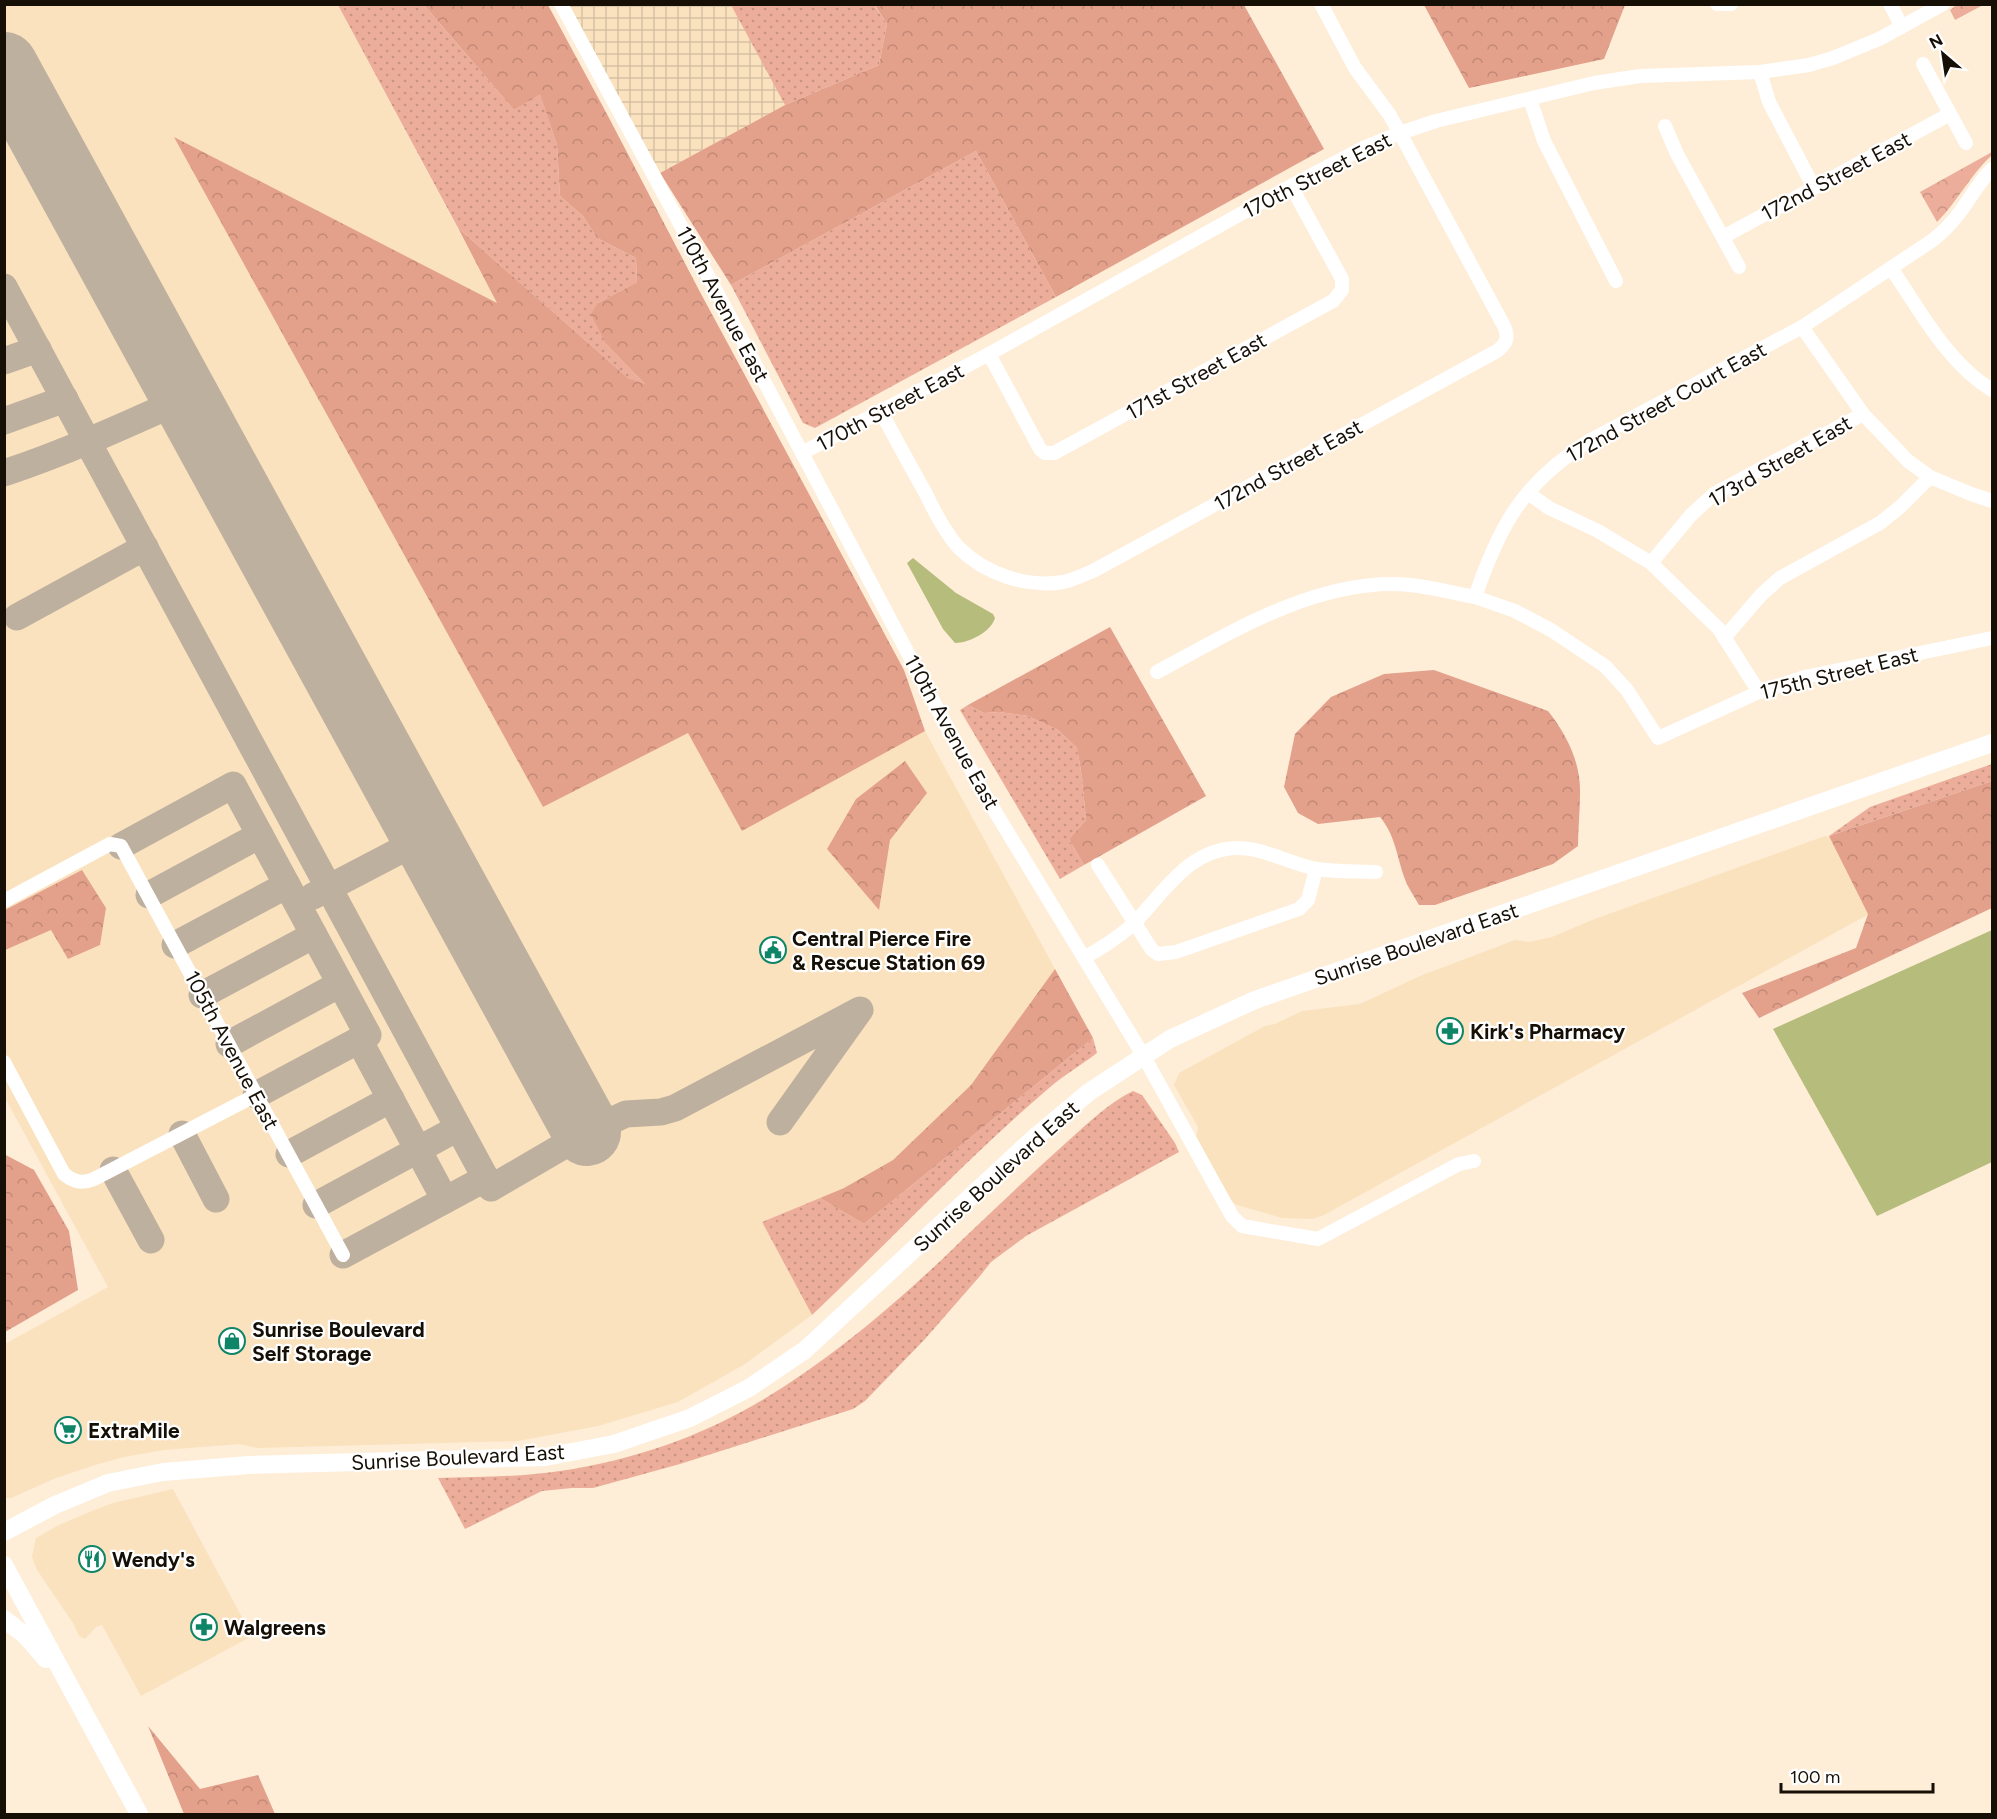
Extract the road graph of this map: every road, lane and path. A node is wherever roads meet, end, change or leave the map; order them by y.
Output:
1 (561, 4) edge
2 (1321, 4) edge
3 (1717, 4) edge
4 (1731, 4) edge
5 (1890, 4) edge
6 (1943, 4) edge
7 (1726, 5) edge
8 (1902, 27) junction
9 (1923, 64) dead end
10 (1760, 72) junction
11 (1530, 99) junction
12 (1950, 114) junction
13 (1665, 126) dead end
14 (1400, 133) junction
15 (1966, 143) dead end
16 (1992, 169) edge
17 (1292, 186) junction
18 (1814, 188) junction
19 (1723, 237) junction
20 (1739, 267) dead end
21 (1892, 268) junction
22 (1617, 281) dead end
23 (1802, 327) junction
24 (989, 354) junction
25 (1992, 390) edge
26 (881, 412) junction
27 (1863, 414) junction
28 (802, 453) junction
29 (1930, 477) junction
30 (1528, 493) junction
31 (1992, 501) edge
32 (1651, 563) junction
33 (1475, 597) junction
34 (1724, 638) junction
35 (1992, 638) edge
36 (1157, 672) dead end
37 (1759, 692) junction
38 (1992, 743) edge
39 (1098, 865) dead end
40 (1316, 869) junction
41 (1376, 872) dead end
42 (4, 901) edge
43 (1134, 923) junction
44 (1084, 958) junction
45 (1143, 1055) junction
46 (4, 1062) edge
47 (256, 1095) junction
48 (1474, 1161) dead end
49 (343, 1255) dead end
50 (4, 1532) edge
51 (4, 1565) edge
52 (4, 1619) edge
53 (65, 1679) junction
54 (139, 1815) edge

1 - 28 street, 110th Avenue East
2 - 14 street
3 - 7 street
4 - 7 street
5 - 8 street
6 - 8 street, 170th Street East
8 - 10 street, 170th Street East
9 - 12 street
10 - 11 street, 170th Street East
10 - 18 street
11 - 14 street, 170th Street East
11 - 22 street
12 - 15 street
12 - 18 street, 172nd Street East
13 - 19 street
14 - 17 street, 170th Street East
14 - 26 street, 172nd Street East
16 - 21 street, 172nd Street Court East
17 - 24 street, 170th Street East
17 - 24 street, 171st Street East
18 - 19 street, 172nd Street East
19 - 20 street
21 - 23 street, 172nd Street Court East
21 - 25 street
23 - 27 street
23 - 30 street, 172nd Street Court East
24 - 26 street, 170th Street East
26 - 28 street, 170th Street East
27 - 29 street
27 - 32 street, 173rd Street East
28 - 44 street, 110th Avenue East
29 - 31 street
29 - 34 street
30 - 32 street
30 - 33 street, 172nd Street Court East
32 - 34 street
33 - 36 street
33 - 37 street, 175th Street East
34 - 37 street
35 - 37 street, 175th Street East
38 - 45 main road, Sunrise Boulevard East
39 - 43 street
40 - 41 street
40 - 43 street
40 - 43 street
42 - 47 street, 105th Avenue East
43 - 44 street
44 - 45 street, 110th Avenue East
45 - 48 street, 110th Avenue East
45 - 50 main road, Sunrise Boulevard East
46 - 47 street
47 - 49 street, 105th Avenue East
51 - 53 main road
52 - 53 main road
53 - 54 main road

